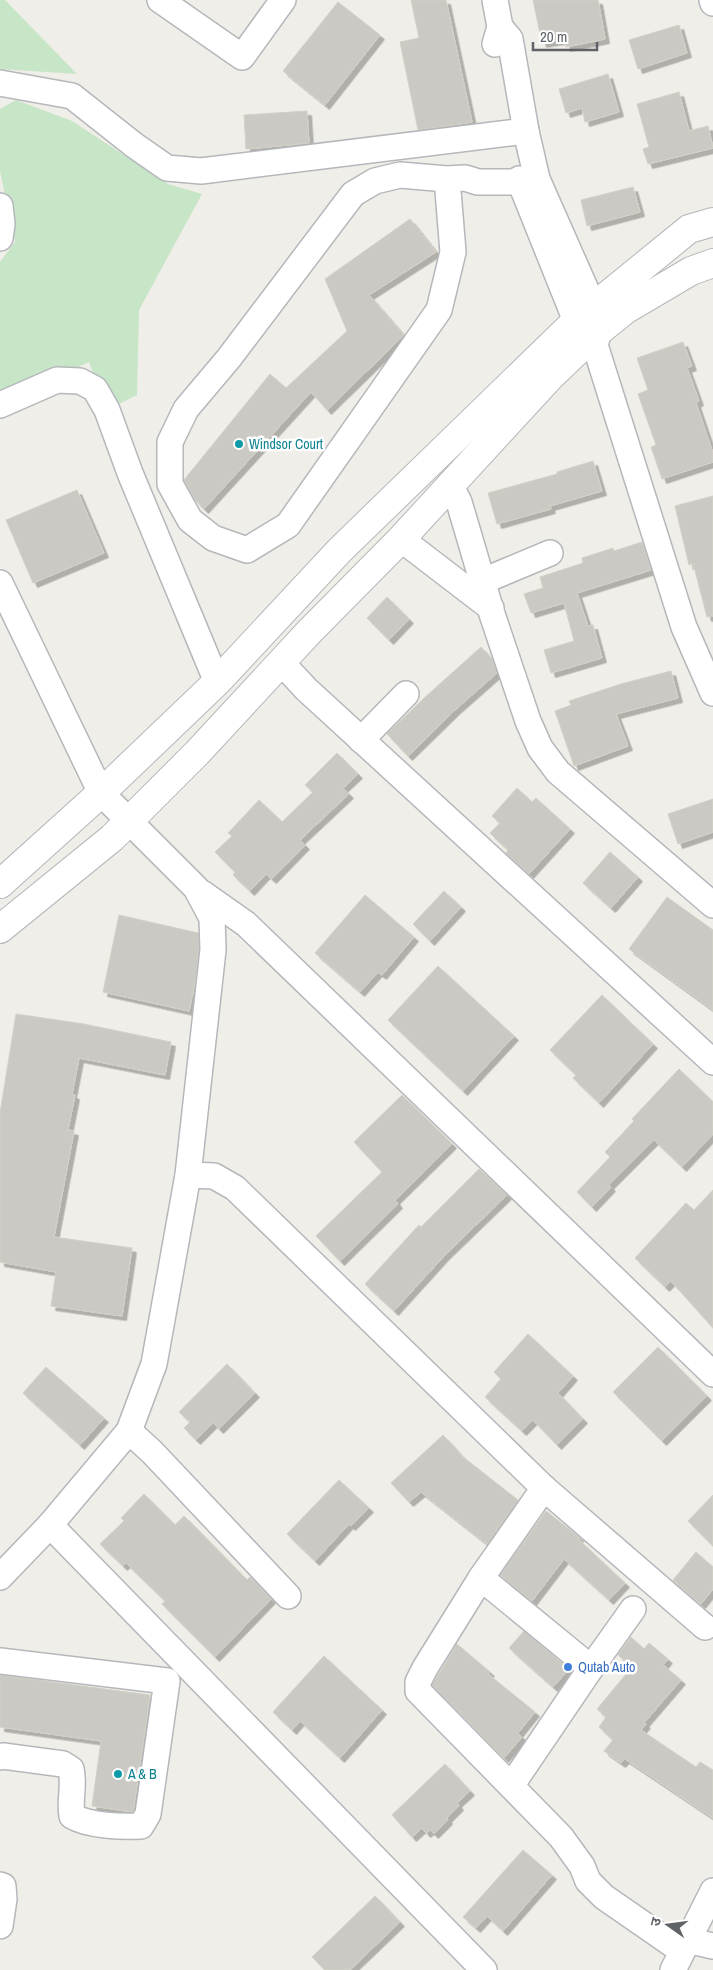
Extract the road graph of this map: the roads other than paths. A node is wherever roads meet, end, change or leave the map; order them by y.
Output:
1 (160, 0) edge
2 (283, 0) edge
3 (495, 0) edge
4 (0, 83) edge
5 (518, 131) junction
6 (527, 174) junction
7 (456, 178) junction
8 (0, 206) edge
9 (713, 222) edge
10 (0, 238) edge
11 (713, 263) edge
12 (590, 329) junction
13 (0, 405) edge
14 (450, 484) junction
15 (401, 539) junction
16 (550, 553) dead end
17 (483, 581) junction
18 (0, 583) edge
19 (490, 608) junction
20 (281, 662) junction
21 (217, 682) junction
22 (713, 693) edge
23 (406, 694) dead end
24 (361, 740) junction
25 (101, 793) junction
26 (128, 822) junction
27 (0, 884) edge
28 (196, 888) junction
29 (713, 905) edge
30 (0, 929) edge
31 (713, 1062) edge
32 (188, 1174) junction
33 (713, 1374) edge
34 (129, 1431) junction
35 (544, 1488) junction
36 (50, 1525) junction
37 (0, 1577) edge
38 (481, 1578) junction
39 (288, 1596) dead end
40 (633, 1609) dead end
41 (705, 1627) dead end
42 (0, 1661) edge
43 (590, 1668) junction
44 (0, 1757) edge
45 (511, 1786) junction
46 (0, 1885) edge
47 (713, 1891) edge
48 (0, 1926) edge
49 (713, 1946) edge
50 (681, 1954) edge
51 (484, 1970) edge

1 - 2 street
3 - 5 street
4 - 5 street
5 - 6 street
6 - 7 street
6 - 12 street
7 - 7 street
8 - 10 street
9 - 12 street
11 - 12 street
12 - 14 street
12 - 21 street
12 - 22 street
13 - 21 street
14 - 15 street
14 - 17 street
15 - 19 street
15 - 20 street
16 - 17 street
17 - 19 street
18 - 25 street
19 - 29 street
20 - 24 street
20 - 26 street
21 - 25 street
23 - 24 street
24 - 31 street
25 - 26 street
25 - 27 street
26 - 28 street
26 - 30 street
28 - 32 street
28 - 33 street
32 - 34 street
32 - 35 street
34 - 36 street
34 - 39 street
35 - 38 street
35 - 41 street
36 - 37 street
36 - 51 street
38 - 43 street
38 - 45 street
40 - 43 street
42 - 44 street
43 - 45 street
45 - 50 street
46 - 48 street
47 - 50 street
49 - 50 street

